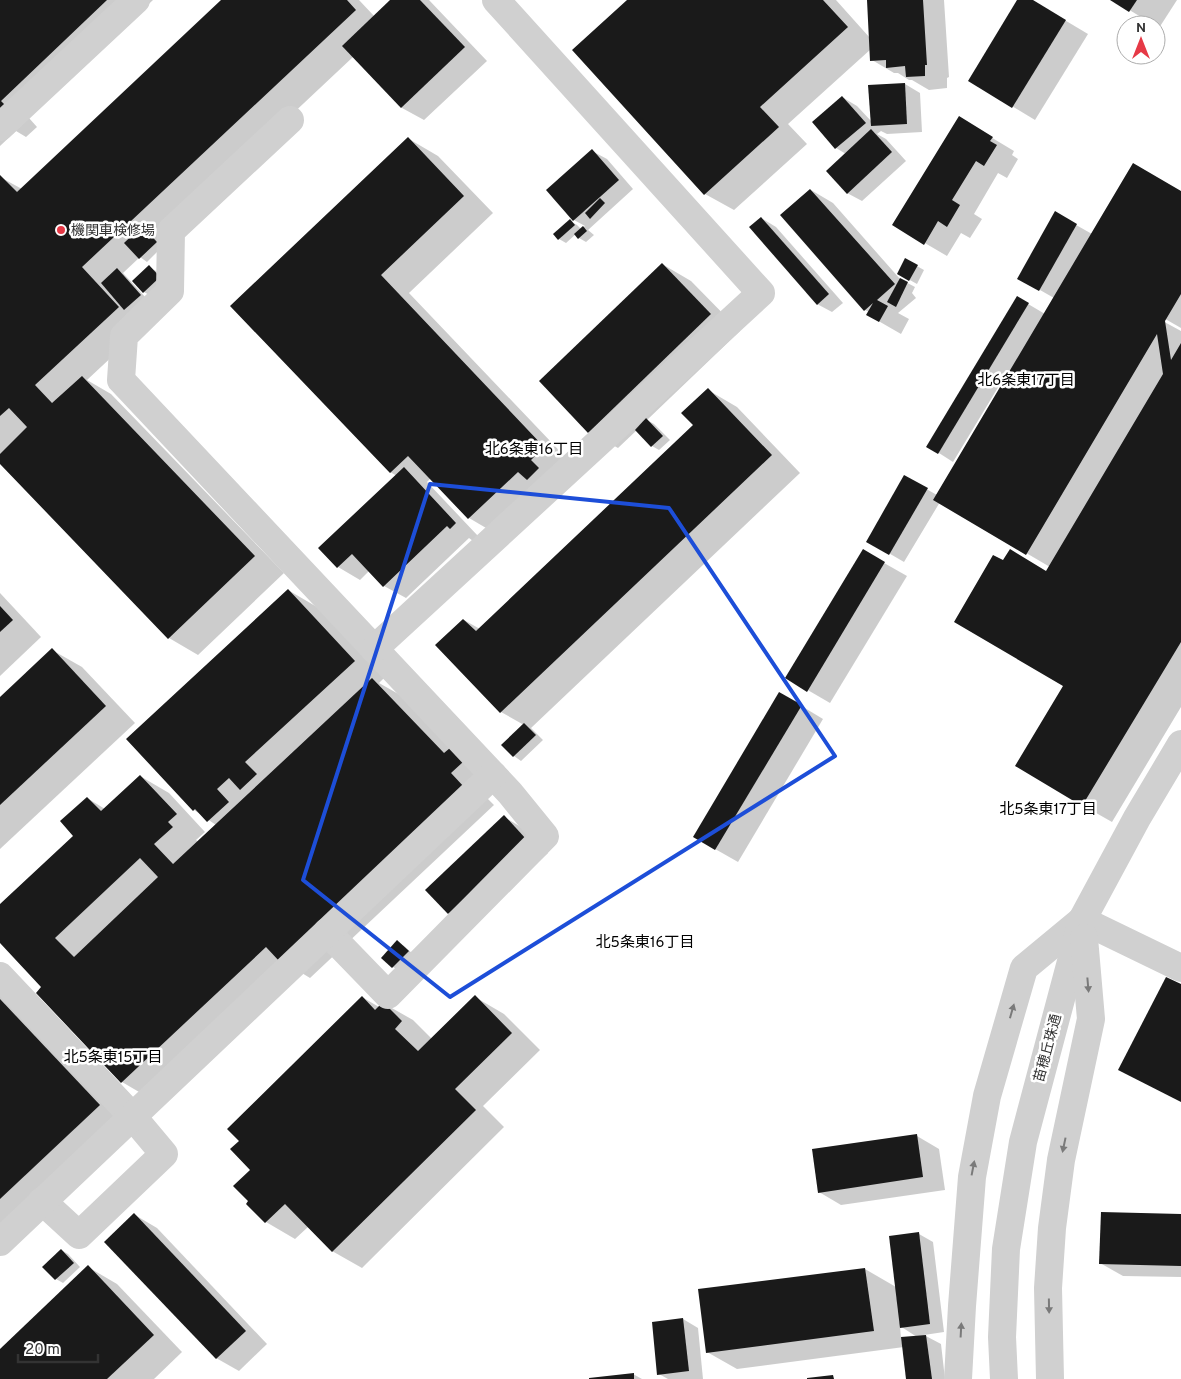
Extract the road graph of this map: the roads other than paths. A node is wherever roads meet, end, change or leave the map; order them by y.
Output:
1 (136, 0) edge
2 (496, 0) edge
3 (290, 120) dead end
4 (0, 127) edge
5 (374, 649) junction
6 (1181, 744) edge
7 (493, 775) junction
8 (1082, 920) junction
9 (328, 932) junction
10 (1181, 968) edge
11 (0, 976) edge
12 (133, 1117) junction
13 (42, 1201) junction
14 (0, 1242) edge
15 (958, 1379) edge
16 (1004, 1379) edge
17 (1050, 1379) edge

1 - 4 street
2 - 5 street
3 - 5 street
5 - 7 street
6 - 8 street, 苗穂丘珠通
7 - 9 street
7 - 9 street
8 - 10 street
15 -> 8 street
8 - 16 street, 苗穂丘珠通
8 -> 17 street
9 - 12 street
11 - 12 street
12 - 13 street
12 - 13 street
13 - 14 street

